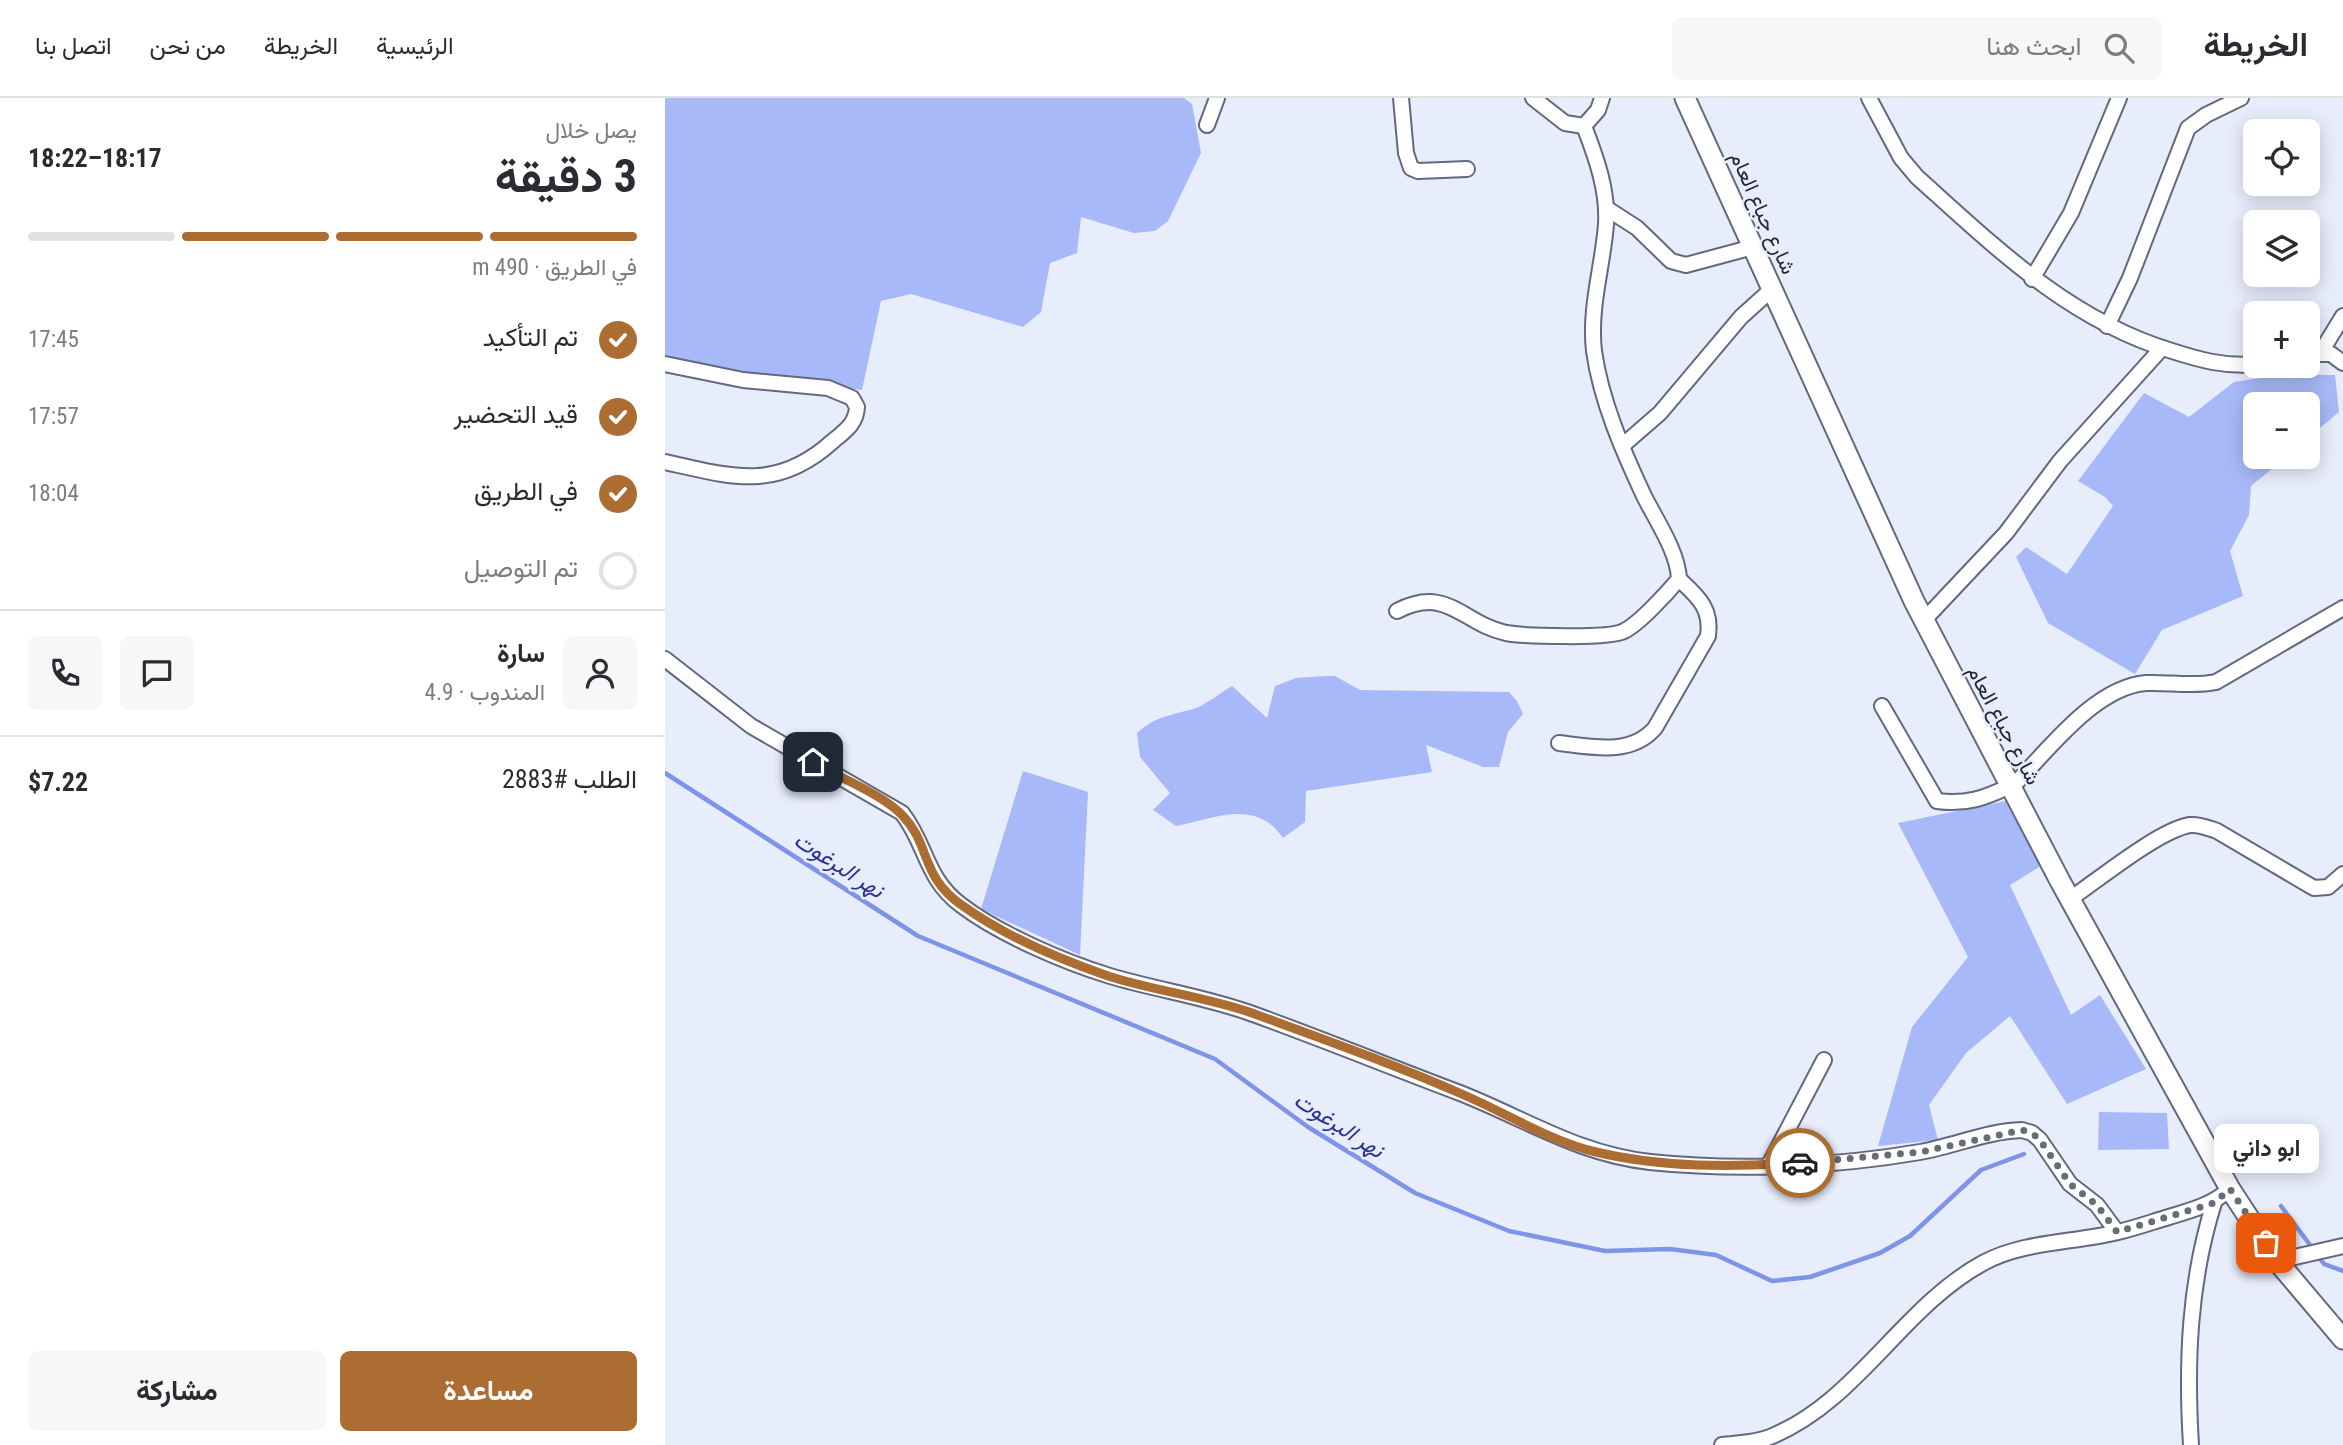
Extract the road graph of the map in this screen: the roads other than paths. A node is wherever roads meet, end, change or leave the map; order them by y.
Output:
1 (1217, 98) edge
2 (1401, 98) edge
3 (1533, 98) edge
4 (1602, 98) edge
5 (1685, 98) edge
6 (1869, 98) edge
7 (2119, 98) edge
8 (2241, 98) edge
9 (1207, 125) dead end
10 (1584, 126) junction
11 (1467, 169) dead end
12 (1606, 208) junction
13 (1753, 247) junction
14 (2032, 279) junction
15 (1772, 289) junction
16 (2343, 316) edge
17 (2107, 327) junction
18 (2320, 346) edge
19 (2162, 348) junction
20 (2320, 353) edge
21 (2343, 363) edge
22 (665, 364) edge
23 (2243, 364) edge
24 (1622, 446) junction
25 (665, 462) edge
26 (1679, 579) junction
27 (2343, 608) edge
28 (1397, 611) dead end
29 (1924, 621) junction
30 (665, 659) edge
31 (1882, 706) dead end
32 (1559, 743) dead end
33 (2011, 787) junction
34 (2343, 874) edge
35 (2070, 899) junction
36 (1824, 1060) dead end
37 (1769, 1165) junction
38 (2230, 1189) junction
39 (2214, 1203) junction
40 (2117, 1232) junction
41 (2338, 1248) edge
42 (2287, 1259) junction
43 (2343, 1339) edge
44 (1770, 1441) edge
45 (1722, 1445) edge
46 (2191, 1445) edge

1 - 9 street
2 - 11 street
3 - 10 street
4 - 10 street
5 - 13 main road, شارع جباع العام
6 - 14 street
7 - 14 street
8 - 17 street
10 - 12 street
12 - 13 street
12 - 24 street
13 - 15 main road, شارع جباع العام
14 - 17 street
15 - 24 street
15 - 29 main road, شارع جباع العام
16 - 18 street
17 - 19 street
19 - 23 street
19 - 29 street
20 - 21 street
22 - 25 street
24 - 26 street
26 - 28 street
26 - 32 street
27 - 33 street
29 - 33 main road, شارع جباع العام
30 - 37 street
31 - 33 street
33 - 35 main road, شارع جباع العام
34 - 35 street
35 - 38 main road, شارع جباع العام
36 - 37 street
37 - 40 street
38 - 39 street
38 - 42 main road, شارع جباع العام
39 - 40 street
39 - 46 street
40 - 44 street
41 - 42 street
42 - 43 main road, شارع جباع العام
44 - 45 street

